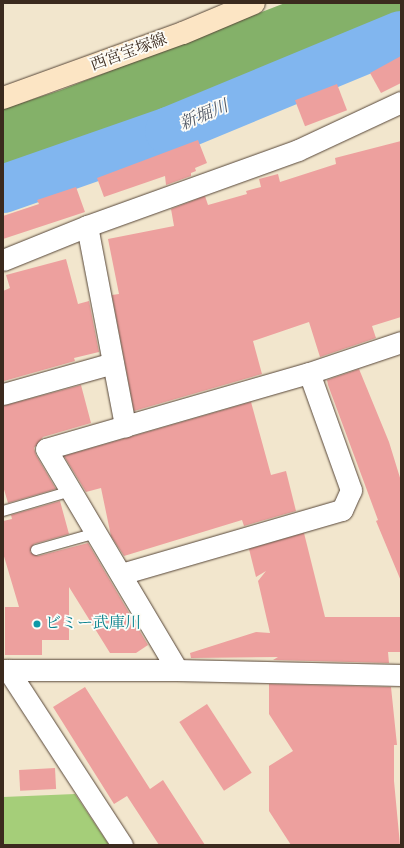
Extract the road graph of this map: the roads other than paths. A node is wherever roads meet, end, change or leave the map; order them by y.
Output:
1 (254, 3) edge
2 (3, 98) edge
3 (401, 102) edge
4 (87, 226) junction
5 (3, 260) edge
6 (401, 342) edge
7 (113, 363) junction
8 (309, 373) junction
9 (3, 394) edge
10 (125, 426) junction
11 (72, 491) junction
12 (3, 511) edge
13 (96, 533) junction
14 (36, 550) dead end
15 (121, 574) junction
16 (5, 670) edge
17 (177, 670) junction
18 (401, 675) edge
19 (122, 845) edge

1 - 2 main road, 西宮宝塚線
3 - 4 street
4 - 5 street
4 - 7 street
6 - 8 street
7 - 9 street
7 - 10 street
8 - 10 street
8 - 15 street
10 - 11 street
11 - 12 lane
11 - 13 street
13 - 14 lane
13 - 15 street
15 - 17 street
16 - 17 street
16 - 19 street
17 - 18 street

